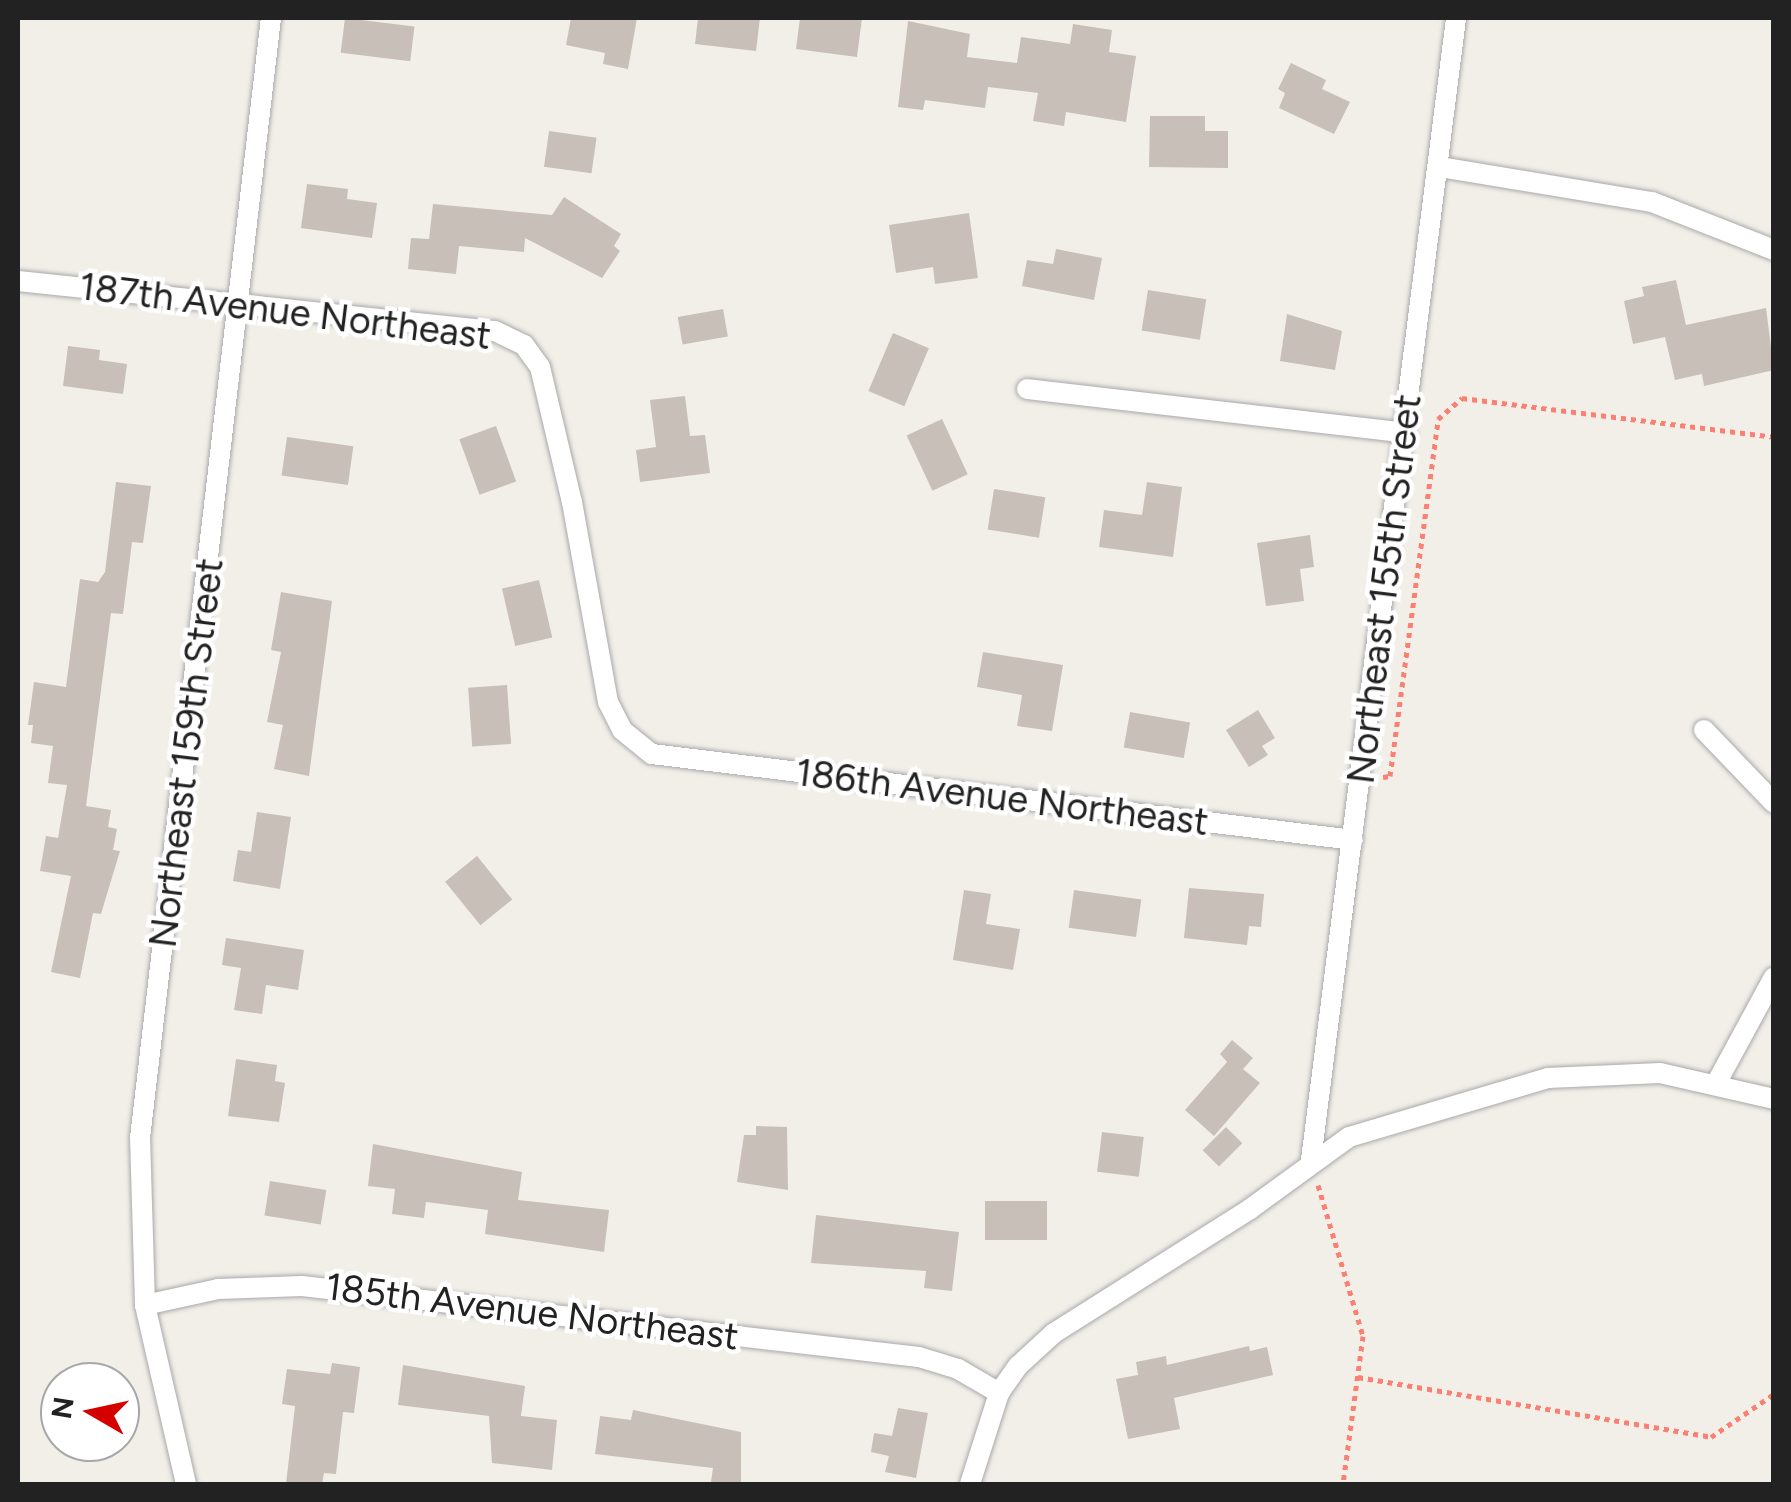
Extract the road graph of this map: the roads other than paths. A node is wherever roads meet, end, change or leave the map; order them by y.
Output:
1 (271, 18) edge
2 (1456, 18) edge
3 (1440, 167) junction
4 (1774, 250) edge
5 (18, 281) edge
6 (242, 304) junction
7 (1026, 389) dead end
8 (1404, 433) junction
9 (1704, 730) dead end
10 (652, 754) joint
11 (1774, 803) edge
12 (1353, 840) junction
13 (1774, 977) edge
14 (1717, 1082) junction
15 (1774, 1099) edge
16 (1311, 1160) junction
17 (145, 1305) junction
18 (999, 1393) junction
19 (186, 1484) edge
20 (970, 1484) edge

1 - 6 street, Northeast 159th Street
2 - 3 street, Northeast 155th Street
3 - 4 street
3 - 8 street, Northeast 155th Street
5 - 6 street, 187th Avenue Northeast
6 - 10 street, 187th Avenue Northeast
6 - 17 street, Northeast 159th Street
7 - 8 street
8 - 12 street, Northeast 155th Street
9 - 11 street
10 - 12 street, 186th Avenue Northeast
12 - 16 street, Northeast 155th Street
13 - 14 street
14 - 15 street
14 - 16 street
16 - 18 street
17 - 18 street, 185th Avenue Northeast
17 - 19 street, Northeast 159th Street
18 - 20 street

